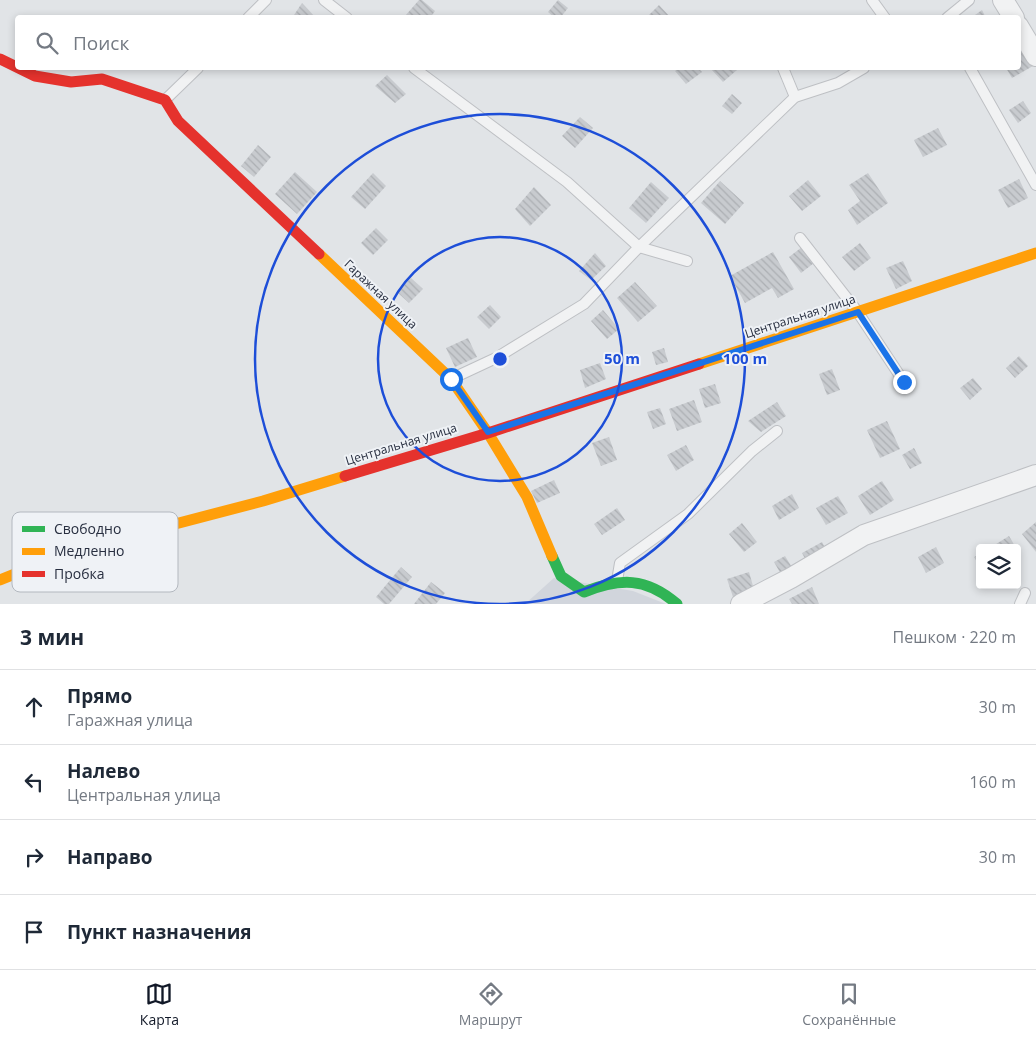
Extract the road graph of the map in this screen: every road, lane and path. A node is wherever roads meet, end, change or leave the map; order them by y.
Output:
1 (266, 0) edge
2 (324, 0) edge
3 (872, 0) edge
4 (969, 0) edge
5 (1003, 0) edge
6 (251, 15) edge
7 (343, 15) edge
8 (883, 15) edge
9 (951, 15) edge
10 (1012, 15) edge
11 (1021, 31) edge
12 (1036, 56) edge
13 (0, 59) edge
14 (15, 66) edge
15 (23, 70) edge
16 (196, 70) edge
17 (417, 70) edge
18 (785, 70) edge
19 (861, 70) edge
20 (971, 70) edge
21 (795, 96) junction
22 (165, 100) junction
23 (1036, 185) edge
24 (800, 238) dead end
25 (639, 247) junction
26 (1036, 253) edge
27 (686, 261) dead end
28 (858, 312) junction
29 (451, 379) junction
30 (904, 382) dead end
31 (777, 431) dead end
32 (488, 432) junction
33 (1036, 475) edge
34 (178, 523) edge
35 (12, 575) edge
36 (0, 580) edge
37 (617, 581) junction
38 (1025, 594) dead end
39 (677, 604) edge
40 (740, 604) edge
41 (1020, 604) edge

1 - 6 lane
2 - 7 lane
3 - 8 lane
4 - 9 lane
5 - 10 street
11 - 12 street
13 - 14 street
15 - 22 street
16 - 22 lane
17 - 25 lane
18 - 21 lane
19 - 21 lane
20 - 23 lane
21 - 25 lane
22 - 29 street, Гаражная улица
24 - 28 lane
25 - 27 lane
25 - 29 lane
26 - 28 street, Центральная улица
28 - 30 lane
28 - 32 street, Центральная улица
29 - 32 street, Гаражная улица
31 - 37 lane
32 - 34 street, Центральная улица
32 - 37 street, Гаражная улица
33 - 40 street
35 - 36 street, Центральная улица
37 - 39 street, Гаражная улица
38 - 41 lane

